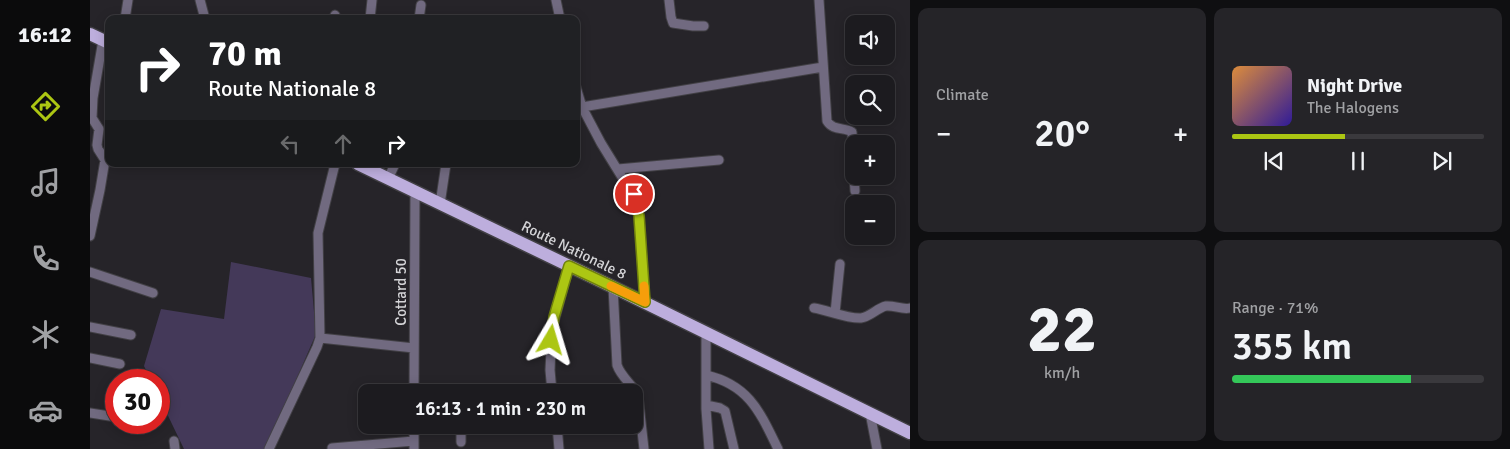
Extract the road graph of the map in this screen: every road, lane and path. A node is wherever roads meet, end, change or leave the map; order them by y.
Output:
1 (128, 0) edge
2 (200, 0) edge
3 (372, 0) edge
4 (556, 0) edge
5 (669, 0) edge
6 (819, 0) edge
7 (421, 5) dead end
8 (126, 15) edge
9 (204, 15) edge
10 (370, 15) edge
11 (420, 15) edge
12 (559, 15) edge
13 (704, 26) dead end
14 (90, 34) edge
15 (105, 42) edge
16 (105, 46) edge
17 (823, 67) junction
18 (580, 100) edge
19 (582, 107) junction
20 (852, 135) edge
21 (105, 160) edge
22 (105, 160) edge
23 (719, 160) dead end
24 (334, 167) edge
25 (364, 167) edge
26 (394, 167) edge
27 (446, 167) edge
28 (618, 169) junction
29 (388, 179) junction
30 (855, 185) edge
31 (855, 191) dead end
32 (415, 192) junction
33 (440, 204) junction
34 (90, 236) edge
35 (840, 264) dead end
36 (569, 266) junction
37 (90, 272) edge
38 (613, 287) junction
39 (153, 293) dead end
40 (645, 302) junction
41 (814, 308) dead end
42 (910, 308) edge
43 (835, 312) junction
44 (90, 327) edge
45 (706, 332) junction
46 (131, 336) dead end
47 (320, 338) junction
48 (414, 348) junction
49 (90, 358) edge
50 (120, 364) dead end
51 (706, 375) junction
52 (414, 384) edge
53 (551, 384) edge
54 (706, 405) junction
55 (90, 413) edge
56 (870, 413) junction
57 (105, 415) edge
58 (910, 433) edge
59 (461, 434) edge
60 (558, 434) edge
61 (461, 442) dead end
62 (414, 445) edge
63 (332, 448) dead end
64 (269, 449) edge
65 (559, 449) edge
66 (644, 449) edge
67 (709, 449) edge
68 (734, 449) edge
69 (778, 449) edge
70 (877, 449) edge

1 - 8 street
2 - 9 street
3 - 10 street
4 - 12 street
5 - 13 street
6 - 17 street
7 - 11 street
14 - 15 main road
16 - 21 street
17 - 19 street
17 - 20 street
18 - 19 street
19 - 28 street
22 - 34 street
23 - 28 street
24 - 47 street
25 - 29 main road, Route Nationale 8
26 - 29 street
27 - 33 street
28 - 40 street
29 - 32 main road, Route Nationale 8
30 - 31 street
32 - 33 main road, Route Nationale 8
32 - 48 street, Cottard 50
33 - 36 main road, Route Nationale 8
35 - 43 street
36 - 38 main road, Route Nationale 8
36 - 53 street
37 - 39 street
38 - 40 main road, Route Nationale 8
38 - 66 street
40 - 45 main road, Route Nationale 8
41 - 43 street
42 - 43 street
44 - 46 street
45 - 51 street
45 - 56 main road, Route Nationale 8
47 - 48 street
47 - 64 street
48 - 52 street, Cottard 50
49 - 50 street
51 - 54 street
51 - 69 street
54 - 67 street
54 - 68 street
55 - 57 street
56 - 58 main road, Route Nationale 8
56 - 70 street
59 - 61 street
60 - 65 street
62 - 63 street

